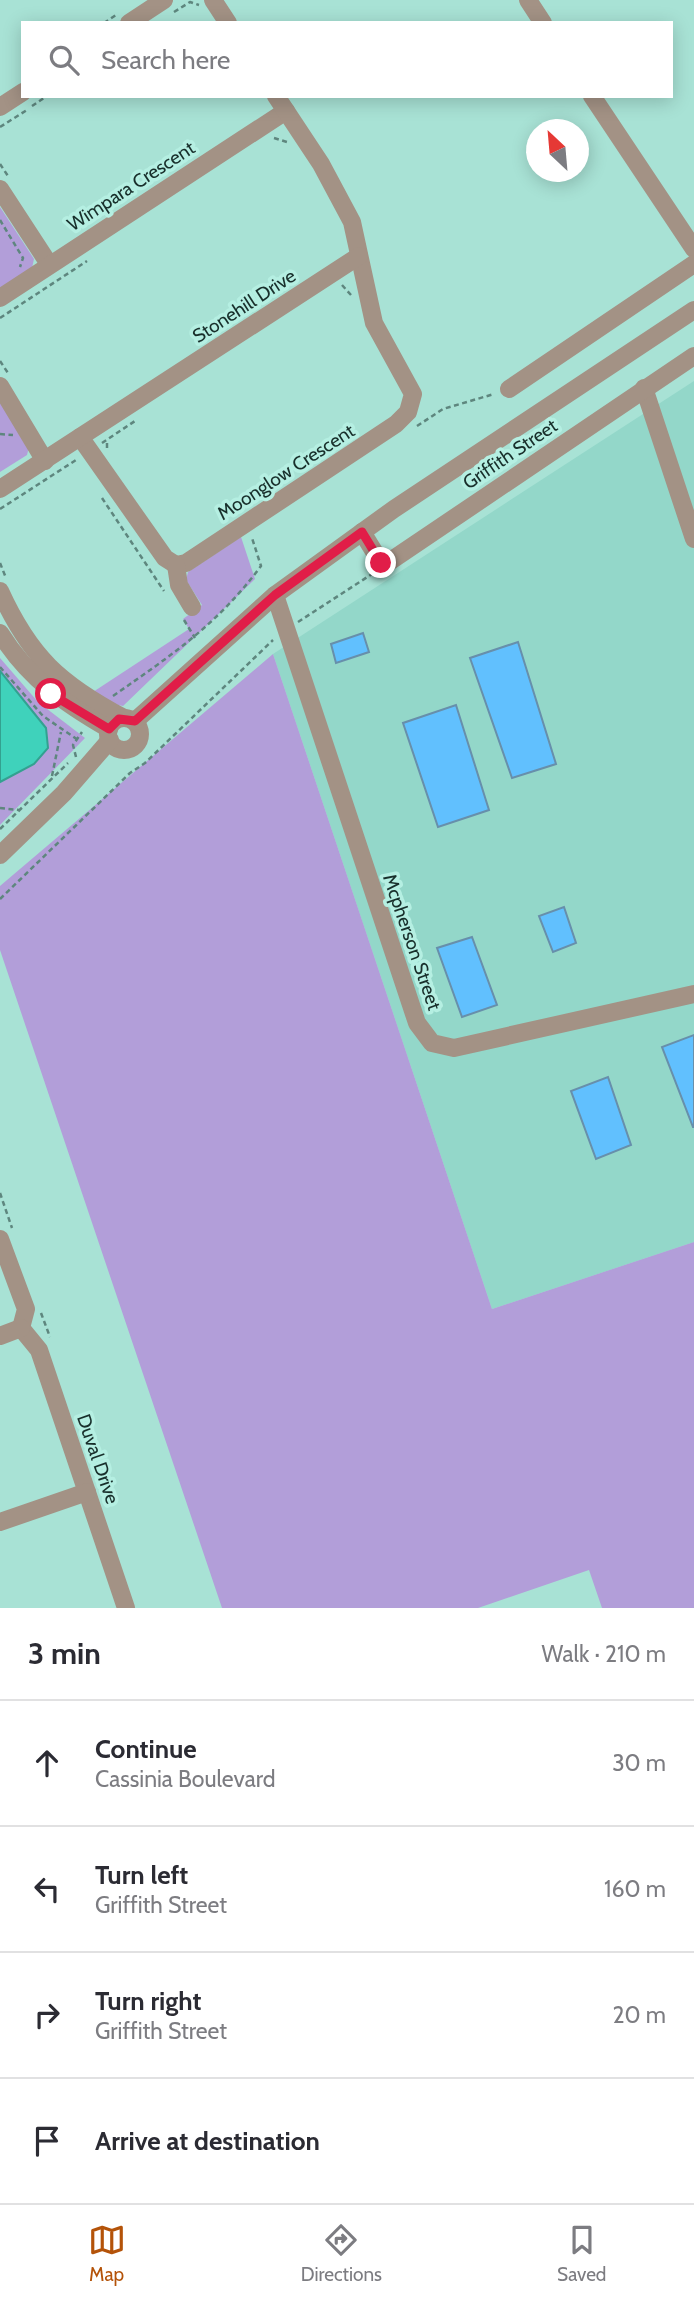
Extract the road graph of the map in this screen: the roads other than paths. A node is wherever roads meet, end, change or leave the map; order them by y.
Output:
1 (528, 0) edge
2 (209, 7) edge
3 (167, 8) edge
4 (134, 21) edge
5 (226, 21) edge
6 (542, 21) edge
7 (21, 93) edge
8 (593, 98) edge
9 (281, 104) edge
10 (0, 107) edge
11 (0, 189) edge
12 (694, 249) edge
13 (359, 257) junction
14 (49, 264) junction
15 (694, 264) edge
16 (0, 298) edge
17 (694, 310) edge
18 (694, 356) edge
19 (0, 386) edge
20 (644, 388) junction
21 (509, 389) road end
22 (93, 447) junction
23 (45, 461) junction
24 (0, 489) edge
25 (362, 532) junction
26 (694, 538) edge
27 (176, 565) junction
28 (0, 591) edge
29 (275, 595) junction
30 (187, 611) road end
31 (0, 633) edge
32 (95, 712) junction
33 (133, 722) junction
34 (113, 740) junction
35 (0, 855) edge
36 (694, 994) edge
37 (0, 1239) edge
38 (21, 1328) junction
39 (0, 1336) edge
40 (87, 1492) junction
41 (0, 1522) edge
42 (126, 1608) edge

1 - 6 street
2 - 5 street
3 - 4 street
7 - 10 street
8 - 12 street
9 - 13 street
9 - 14 street, Wimpara Crescent
11 - 14 street
13 - 22 street, Stonehill Drive
13 - 27 street, Moonglow Crescent
14 - 16 street, Wimpara Crescent
15 - 21 street
17 - 25 street, Griffith Street
18 - 20 street, Griffith Street
19 - 23 street
20 - 25 street, Griffith Street
20 - 26 street
22 - 23 street, Stonehill Drive
22 - 27 street
23 - 24 street, Stonehill Drive
25 - 29 street, Griffith Street
27 - 30 street
28 - 32 street
29 - 33 street, Griffith Street
29 - 36 street, Mcpherson Street
31 - 32 street
32 - 33 street
32 - 34 street
33 - 34 street
33 - 34 street
34 - 35 street
37 - 38 street
38 - 39 street
38 - 40 street, Duval Drive
40 - 41 street
40 - 42 street, Duval Drive

